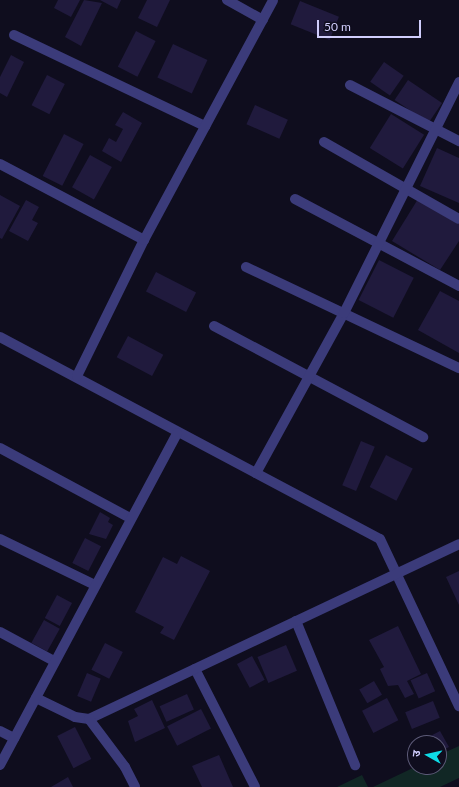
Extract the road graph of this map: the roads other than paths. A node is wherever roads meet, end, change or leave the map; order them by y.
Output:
1 (227, 0) edge
2 (273, 0) edge
3 (263, 20) junction
4 (14, 35) dead end
5 (459, 82) edge
6 (350, 85) dead end
7 (205, 126) junction
8 (436, 129) junction
9 (459, 140) edge
10 (324, 142) dead end
11 (0, 164) edge
12 (408, 186) junction
13 (295, 199) dead end
14 (459, 219) edge
15 (144, 240) junction
16 (379, 243) junction
17 (246, 267) dead end
18 (459, 286) edge
19 (344, 313) junction
20 (214, 326) dead end
21 (0, 337) edge
22 (459, 368) edge
23 (77, 376) junction
24 (308, 376) junction
25 (177, 433) junction
26 (423, 438) dead end
27 (0, 448) edge
28 (256, 473) junction
29 (130, 518) junction
30 (0, 539) edge
31 (459, 544) edge
32 (398, 573) junction
33 (95, 585) junction
34 (296, 621) junction
35 (0, 632) edge
36 (54, 662) junction
37 (195, 668) junction
38 (36, 698) junction
39 (459, 706) edge
40 (89, 718) junction
41 (0, 731) edge
42 (14, 738) junction
43 (0, 765) edge
44 (355, 765) dead end
45 (135, 787) edge
46 (255, 787) edge

1 - 3 street
2 - 3 street
3 - 7 street
4 - 7 street
5 - 8 street
6 - 8 street
7 - 15 street
8 - 9 street
8 - 12 street
10 - 12 street
11 - 15 street
12 - 14 street
12 - 16 street
13 - 16 street
15 - 23 street
16 - 18 street
16 - 19 street
17 - 19 street
19 - 22 street
19 - 24 street
20 - 24 street
21 - 23 street
23 - 25 street
24 - 26 street
24 - 28 street
25 - 28 street
25 - 29 street
27 - 29 street
28 - 32 street
29 - 33 street
30 - 33 street
31 - 32 street
32 - 34 street
32 - 39 street
33 - 36 street
34 - 37 street
34 - 44 street
35 - 36 street
36 - 38 street
37 - 40 street
37 - 46 street
38 - 40 street
38 - 42 street
40 - 45 street
41 - 42 street
42 - 43 street

